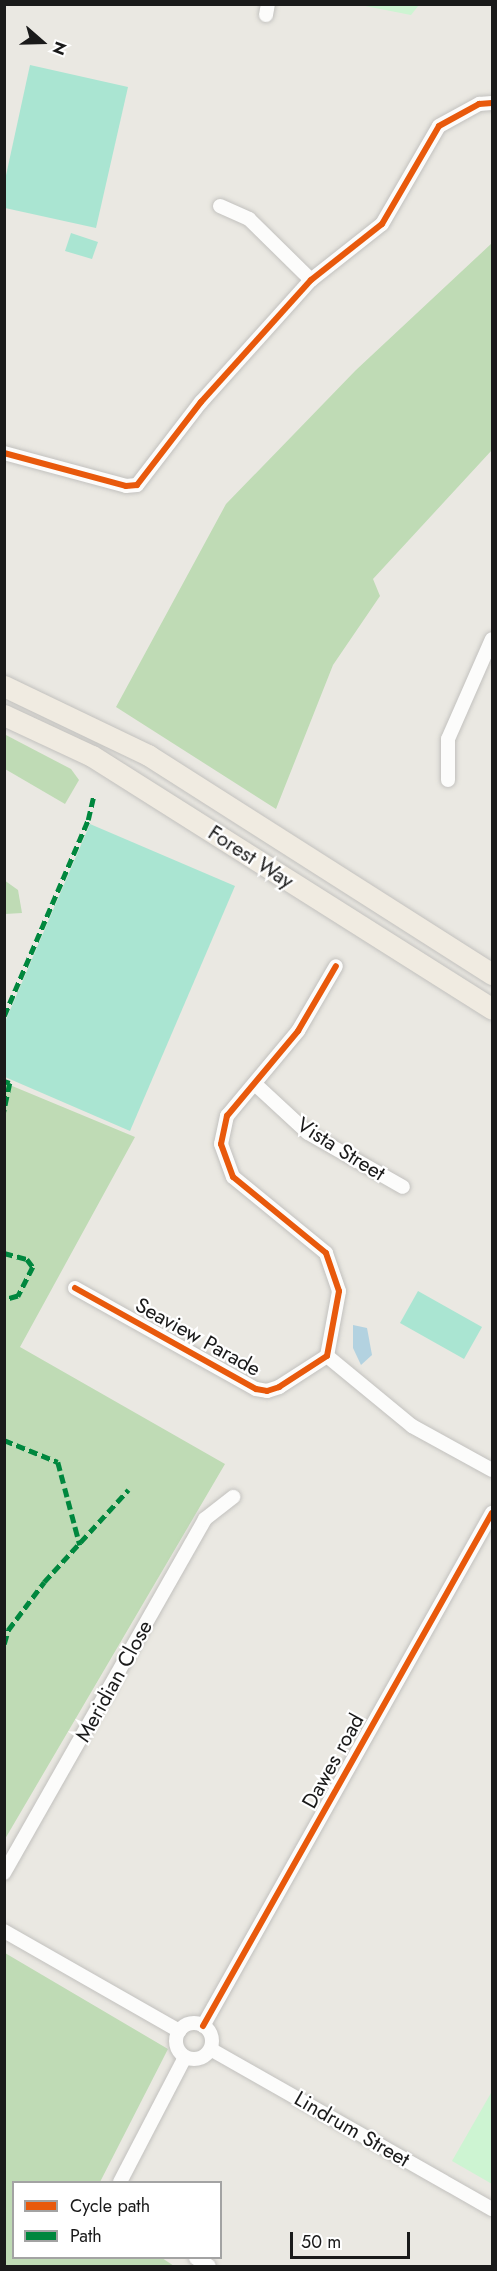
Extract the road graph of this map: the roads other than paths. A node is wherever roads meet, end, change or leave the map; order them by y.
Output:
1 (492, 103) edge
2 (220, 206) dead end
3 (311, 280) junction
4 (4, 453) edge
5 (492, 639) edge
6 (4, 686) edge
7 (4, 715) edge
8 (448, 780) dead end
9 (336, 966) dead end
10 (492, 974) edge
11 (492, 1009) edge
12 (255, 1084) junction
13 (403, 1187) dead end
14 (75, 1288) dead end
15 (327, 1356) junction
16 (492, 1470) edge
17 (233, 1497) dead end
18 (492, 1513) edge
19 (4, 1874) edge
20 (4, 1931) edge
21 (203, 2026) junction
22 (179, 2031) junction
23 (212, 2050) junction
24 (185, 2057) junction
25 (121, 2181) edge
26 (492, 2209) edge

1 - 3 street
2 - 3 street
3 - 4 street
5 - 8 street
6 - 10 main road, Forest Way
7 - 11 main road, Forest Way
9 - 12 street
12 - 13 street, Vista Street
12 - 15 street
14 - 15 street, Seaview Parade
15 - 16 street
17 - 19 street, Meridian Close
18 - 21 street, Dawes road
20 - 22 street
21 - 22 street
21 - 23 street
22 - 24 street
23 - 24 street
23 - 26 street, Lindrum Street
24 - 25 street

